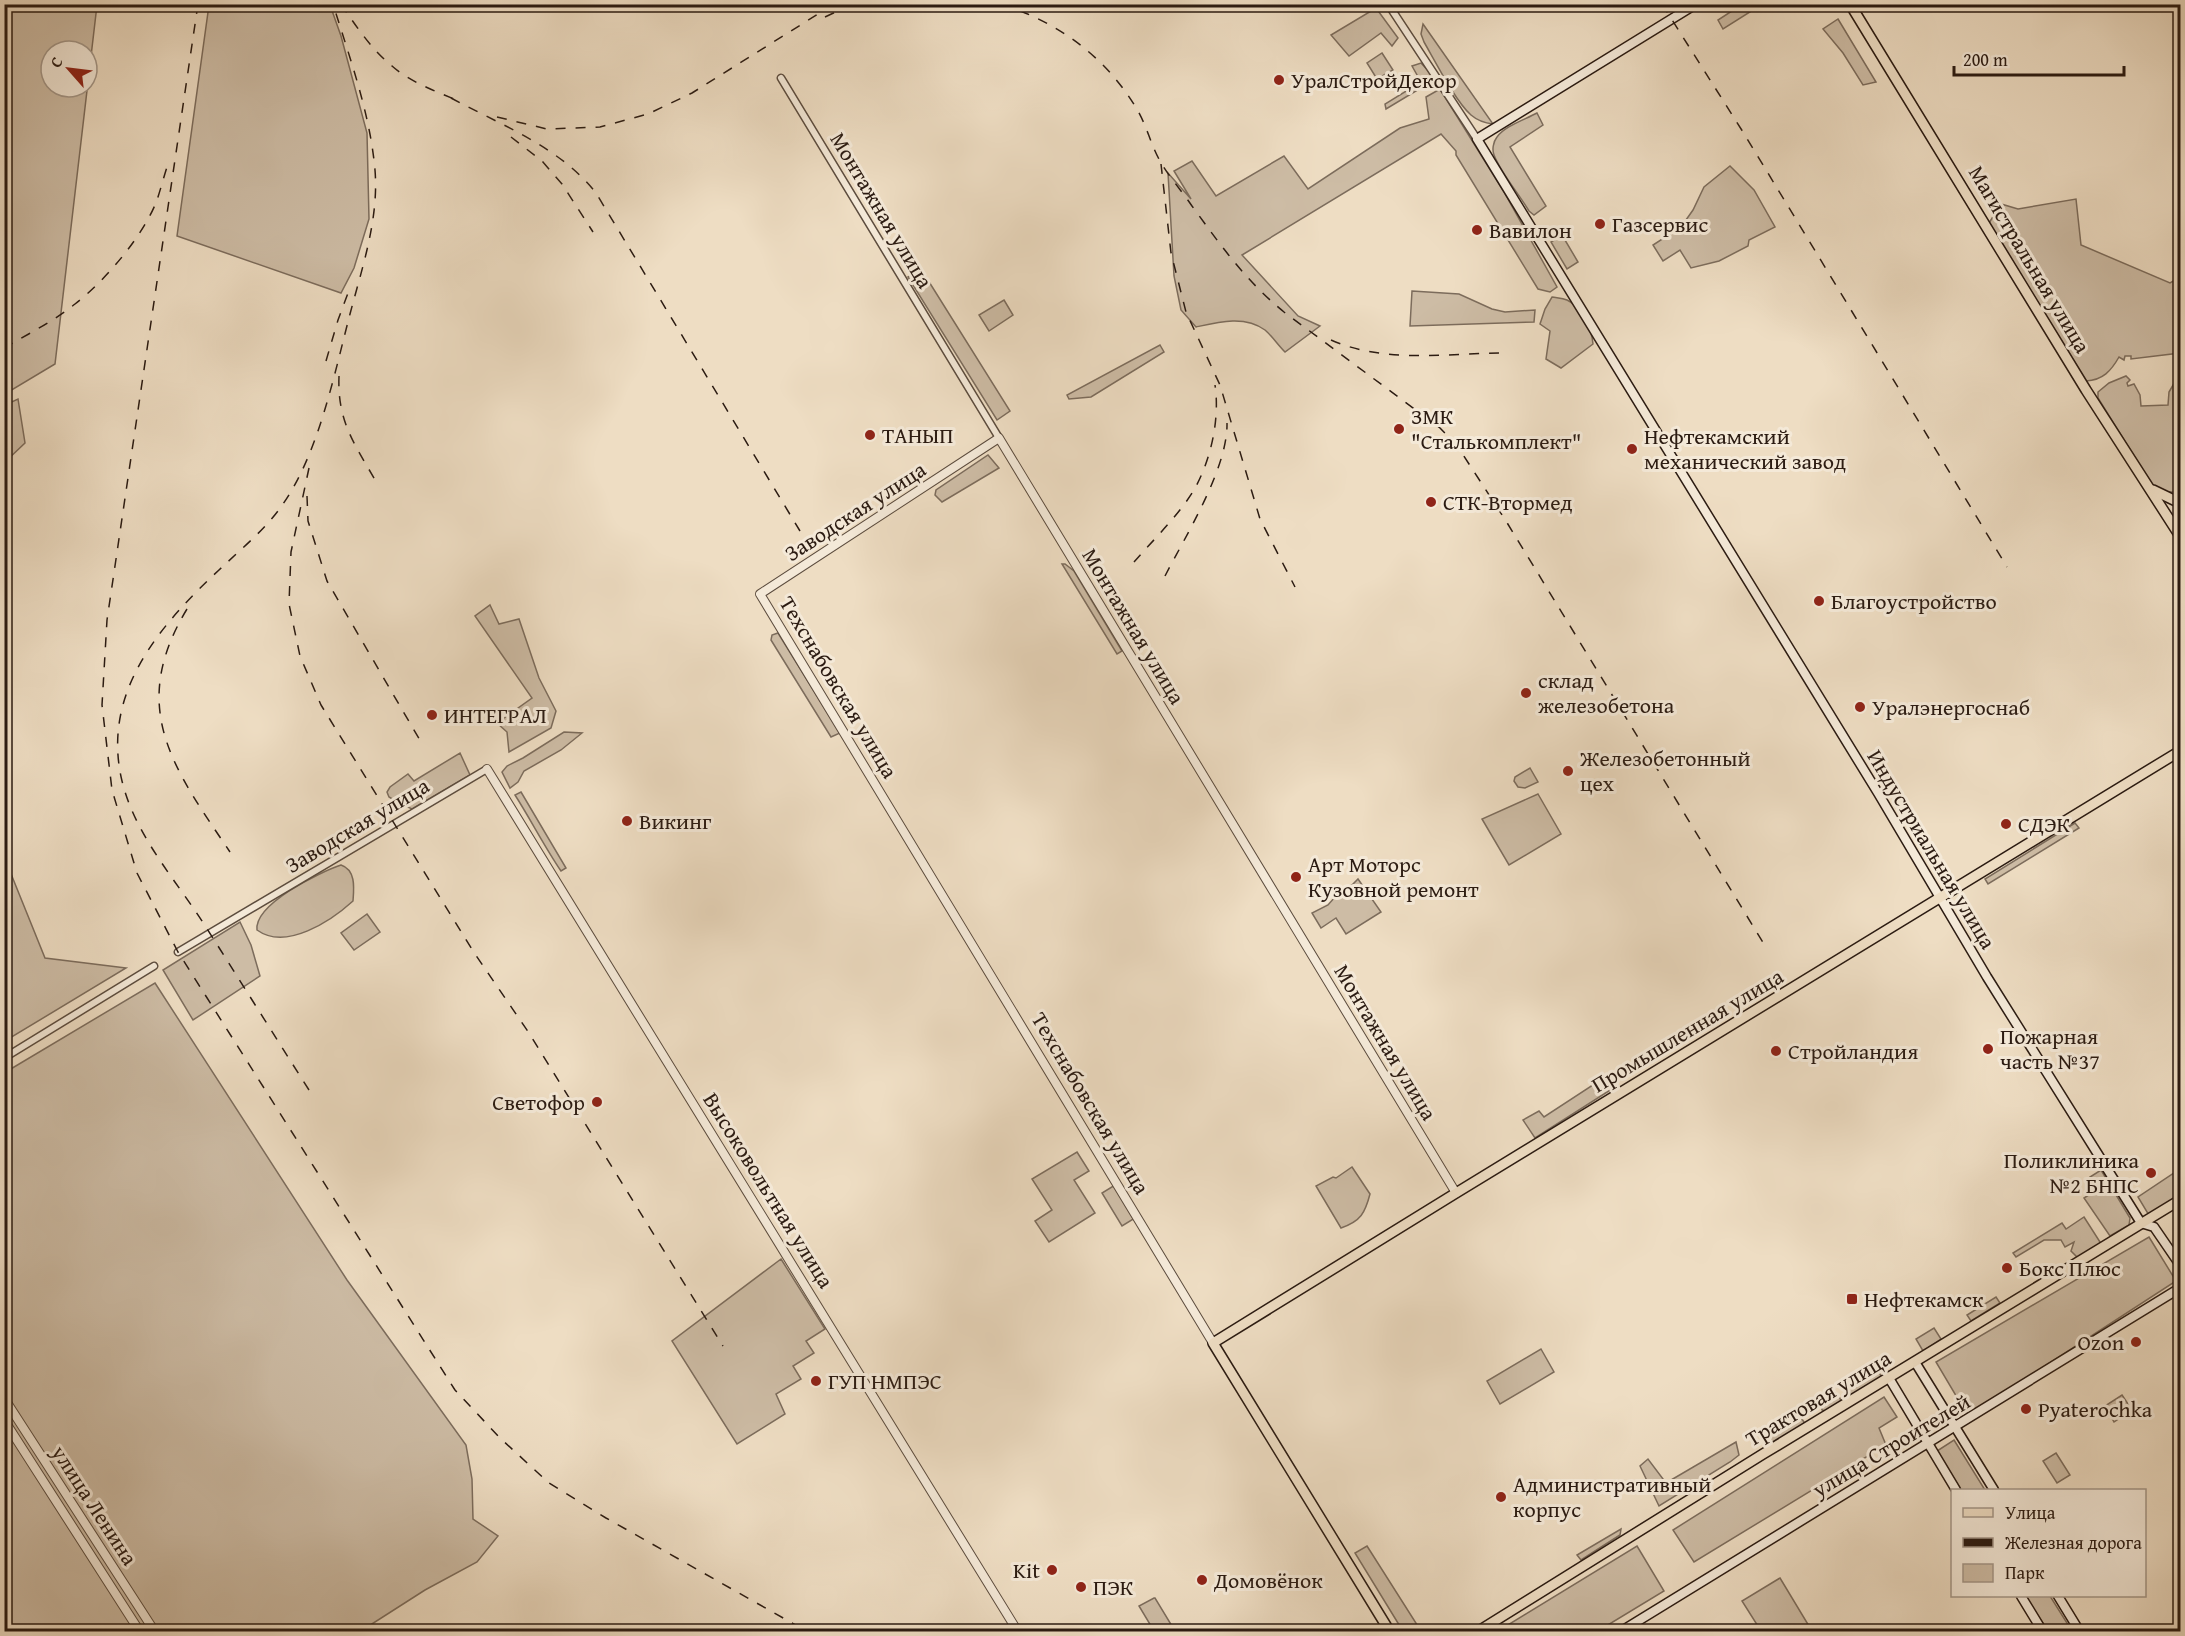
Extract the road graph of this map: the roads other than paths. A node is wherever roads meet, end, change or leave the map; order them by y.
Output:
1 (1388, 4) edge
2 (1695, 4) edge
3 (1850, 4) edge
4 (781, 78) dead end
5 (1477, 139) junction
6 (999, 438) junction
7 (2149, 488) junction
8 (2181, 503) edge
9 (2181, 519) edge
10 (2179, 536) edge
11 (760, 594) joint
12 (2181, 751) edge
13 (487, 769) joint
14 (1941, 898) junction
15 (178, 952) dead end
16 (154, 966) dead end
17 (4, 1058) edge
18 (1456, 1193) junction
19 (2181, 1200) edge
20 (2141, 1223) junction
21 (2181, 1265) edge
22 (2181, 1288) edge
23 (1213, 1343) junction
24 (1915, 1362) junction
25 (1889, 1378) junction
26 (4, 1398) edge
27 (4, 1420) edge
28 (1954, 1426) junction
29 (1927, 1444) junction
30 (1955, 1489) edge
31 (1993, 1489) edge
32 (2022, 1597) edge
33 (2059, 1597) edge
34 (140, 1632) edge
35 (155, 1632) edge
36 (1018, 1632) edge
37 (1390, 1632) edge
38 (1477, 1632) edge
39 (1620, 1632) edge
40 (2043, 1632) edge
41 (2080, 1632) edge

1 - 5 street, Индустриальная улица
2 - 5 main road
3 - 7 main road, Магистральная улица
4 - 6 street, Монтажная улица
5 - 14 main road, Индустриальная улица
6 - 11 street, Заводская улица
6 - 18 street, Монтажная улица
7 - 8 main road
7 - 10 main road, Магистральная улица
9 - 10 main road, Магистральная улица
11 - 23 street, Техснабовская улица
12 - 14 main road, Промышленная улица
13 - 15 street, Заводская улица
13 - 36 street, Высоковольтная улица
14 - 18 main road, Промышленная улица
14 - 20 main road, Индустриальная улица
16 - 17 street
18 - 23 main road, Промышленная улица
19 - 20 main road, Трактовая улица
20 - 21 main road
20 - 24 main road, Трактовая улица
22 - 28 main road, улица Строителей
23 - 37 main road, Техснабовская улица
24 - 25 main road, Трактовая улица
24 - 28 main road
25 - 29 main road
25 - 38 main road, Трактовая улица
26 - 35 street, улица Ленина
27 - 34 street, улица Ленина
28 - 29 main road, улица Строителей
28 - 31 main road
29 - 30 main road
29 - 39 main road, улица Строителей
32 - 40 main road
33 - 41 main road

